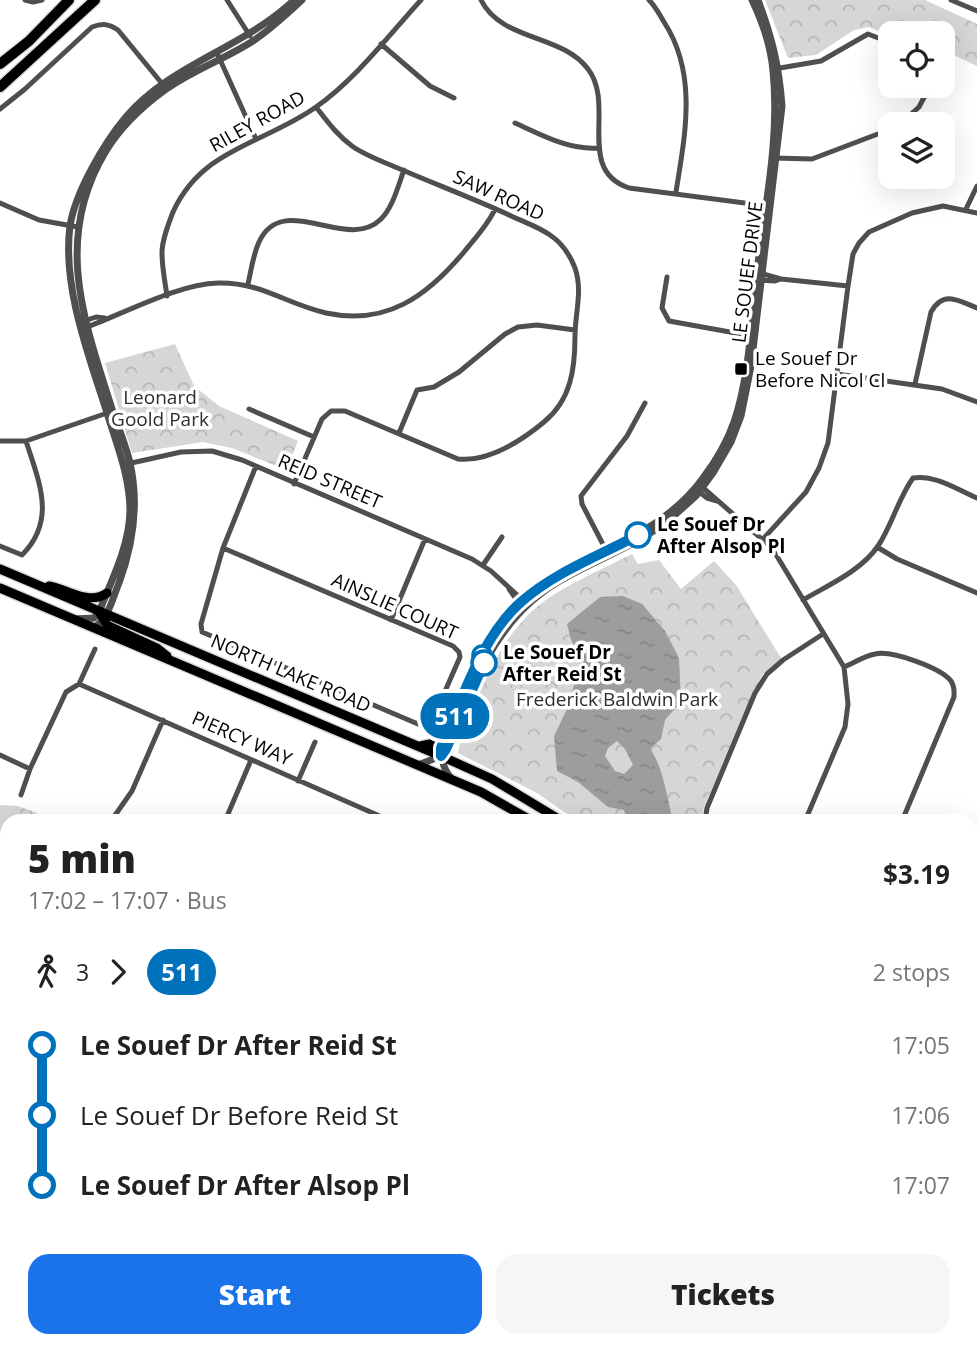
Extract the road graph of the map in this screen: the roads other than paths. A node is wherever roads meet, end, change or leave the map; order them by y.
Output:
1 (25, 0) edge
2 (42, 0) edge
3 (69, 0) edge
4 (95, 0) edge
5 (227, 0) edge
6 (294, 0) edge
7 (302, 0) edge
8 (421, 0) edge
9 (481, 0) edge
10 (649, 0) edge
11 (752, 0) edge
12 (758, 0) edge
13 (951, 0) edge
14 (969, 0) edge
15 (966, 7) junction
16 (977, 12) edge
17 (251, 38) junction
18 (878, 38) edge
19 (381, 44) junction
20 (218, 56) junction
21 (0, 64) edge
22 (776, 69) junction
23 (0, 86) edge
24 (164, 86) junction
25 (454, 97) dead end
26 (924, 98) edge
27 (316, 107) junction
28 (0, 109) edge
29 (913, 112) edge
30 (515, 123) dead end
31 (878, 134) edge
32 (256, 139) junction
33 (598, 148) junction
34 (774, 158) junction
35 (404, 170) junction
36 (977, 186) edge
37 (676, 192) junction
38 (0, 203) edge
39 (768, 206) junction
40 (495, 209) junction
41 (966, 209) junction
42 (977, 213) edge
43 (74, 226) junction
44 (759, 276) junction
45 (667, 277) dead end
46 (248, 284) junction
47 (848, 286) junction
48 (167, 296) junction
49 (977, 308) edge
50 (83, 325) junction
51 (575, 330) junction
52 (752, 336) junction
53 (837, 374) junction
54 (915, 384) junction
55 (977, 402) edge
56 (645, 403) dead end
57 (249, 409) dead end
58 (110, 412) junction
59 (399, 433) junction
60 (314, 437) junction
61 (0, 441) edge
62 (26, 441) junction
63 (127, 464) junction
64 (256, 466) junction
65 (295, 484) junction
66 (699, 488) junction
67 (977, 498) edge
68 (502, 537) dead end
69 (425, 539) junction
70 (763, 539) junction
71 (0, 545) edge
72 (877, 547) junction
73 (223, 548) junction
74 (608, 554) junction
75 (483, 565) junction
76 (0, 569) edge
77 (33, 583) junction
78 (0, 587) edge
79 (107, 593) junction
80 (977, 593) edge
81 (803, 600) junction
82 (523, 604) junction
83 (103, 616) junction
84 (73, 619) junction
85 (391, 620) junction
86 (94, 628) junction
87 (823, 634) junction
88 (95, 649) dead end
89 (173, 662) junction
90 (844, 667) junction
91 (79, 684) junction
92 (163, 720) junction
93 (445, 739) junction
94 (315, 742) dead end
95 (418, 746) junction
96 (0, 755) edge
97 (441, 756) junction
98 (251, 760) junction
99 (418, 765) junction
100 (30, 769) junction
101 (451, 780) junction
102 (298, 781) junction
103 (21, 795) dead end
104 (116, 814) edge
105 (228, 814) edge
106 (375, 814) edge
107 (519, 814) edge
108 (550, 814) edge
109 (706, 814) edge
110 (808, 814) edge
111 (905, 814) edge

1 - 2 street
3 - 21 highway
4 - 23 highway
5 - 17 street
6 - 17 street
7 - 17 street
8 - 19 street, RILEY ROAD
9 - 33 street
10 - 37 street
11 - 22 street, LE SOUEF DRIVE
12 - 22 street, LE SOUEF DRIVE
13 - 15 street
14 - 15 street
15 - 16 street
17 - 20 street
18 - 22 street
19 - 25 street
19 - 27 street, RILEY ROAD
20 - 24 street
20 - 32 street
22 - 34 street, LE SOUEF DRIVE
24 - 28 street
24 - 43 street
26 - 29 street
27 - 32 street, RILEY ROAD
27 - 35 street, SAW ROAD
30 - 33 street
31 - 34 street
32 - 48 street, RILEY ROAD
33 - 37 street
34 - 39 street, LE SOUEF DRIVE
35 - 40 street, SAW ROAD
35 - 46 street
36 - 41 street
37 - 39 street
38 - 43 street
39 - 44 street, LE SOUEF DRIVE
40 - 46 street
40 - 51 street, SAW ROAD
41 - 42 street
41 - 47 street
43 - 50 street
44 - 47 street
44 - 52 street, LE SOUEF DRIVE
45 - 52 street
46 - 48 street
47 - 53 street
48 - 50 street
49 - 54 street
50 - 58 street
51 - 59 street
51 - 59 street, SAW ROAD
52 - 66 street, LE SOUEF DRIVE
53 - 54 street
53 - 70 street
54 - 55 street
56 - 74 street
57 - 60 street
58 - 62 street
58 - 63 street
59 - 60 street, SAW ROAD
60 - 65 street, SAW ROAD
61 - 62 street
62 - 71 street
63 - 64 street, REID STREET
63 - 79 street
63 - 83 street
64 - 65 street, REID STREET
64 - 73 street
65 - 69 street, REID STREET
66 - 70 street
66 - 74 street, LE SOUEF DRIVE
67 - 72 street
68 - 75 street
69 - 75 street, REID STREET
69 - 85 street
70 - 81 street
72 - 80 street
72 - 81 street
73 - 85 street, AINSLIE COURT
73 - 85 street, AINSLIE COURT
74 - 82 street, LE SOUEF DRIVE
75 - 82 street, REID STREET
76 - 77 main road, NORTH LAKE ROAD
77 - 79 main road
77 - 83 main road, NORTH LAKE ROAD
78 - 84 main road, NORTH LAKE ROAD
79 - 83 street
81 - 87 street
82 - 93 street, LE SOUEF DRIVE
82 - 97 street, LE SOUEF DRIVE
83 - 84 street
83 - 86 street
83 - 89 main road
83 - 95 main road, NORTH LAKE ROAD
84 - 86 main road, NORTH LAKE ROAD
86 - 89 main road, NORTH LAKE ROAD
87 - 90 street
87 - 109 street
88 - 91 street
89 - 99 main road, NORTH LAKE ROAD
90 - 110 street
90 - 111 street
91 - 92 street, PIERCY WAY
91 - 100 street
92 - 98 street, PIERCY WAY
92 - 104 street
93 - 95 main road
93 - 97 street, LE SOUEF DRIVE
94 - 102 street
95 - 97 main road, NORTH LAKE ROAD
96 - 100 street
97 - 99 street
97 - 101 street
97 - 108 main road, NORTH LAKE ROAD
98 - 102 street, PIERCY WAY
98 - 105 street
99 - 101 main road, NORTH LAKE ROAD
100 - 103 street
101 - 107 main road, NORTH LAKE ROAD
102 - 106 street, PIERCY WAY

